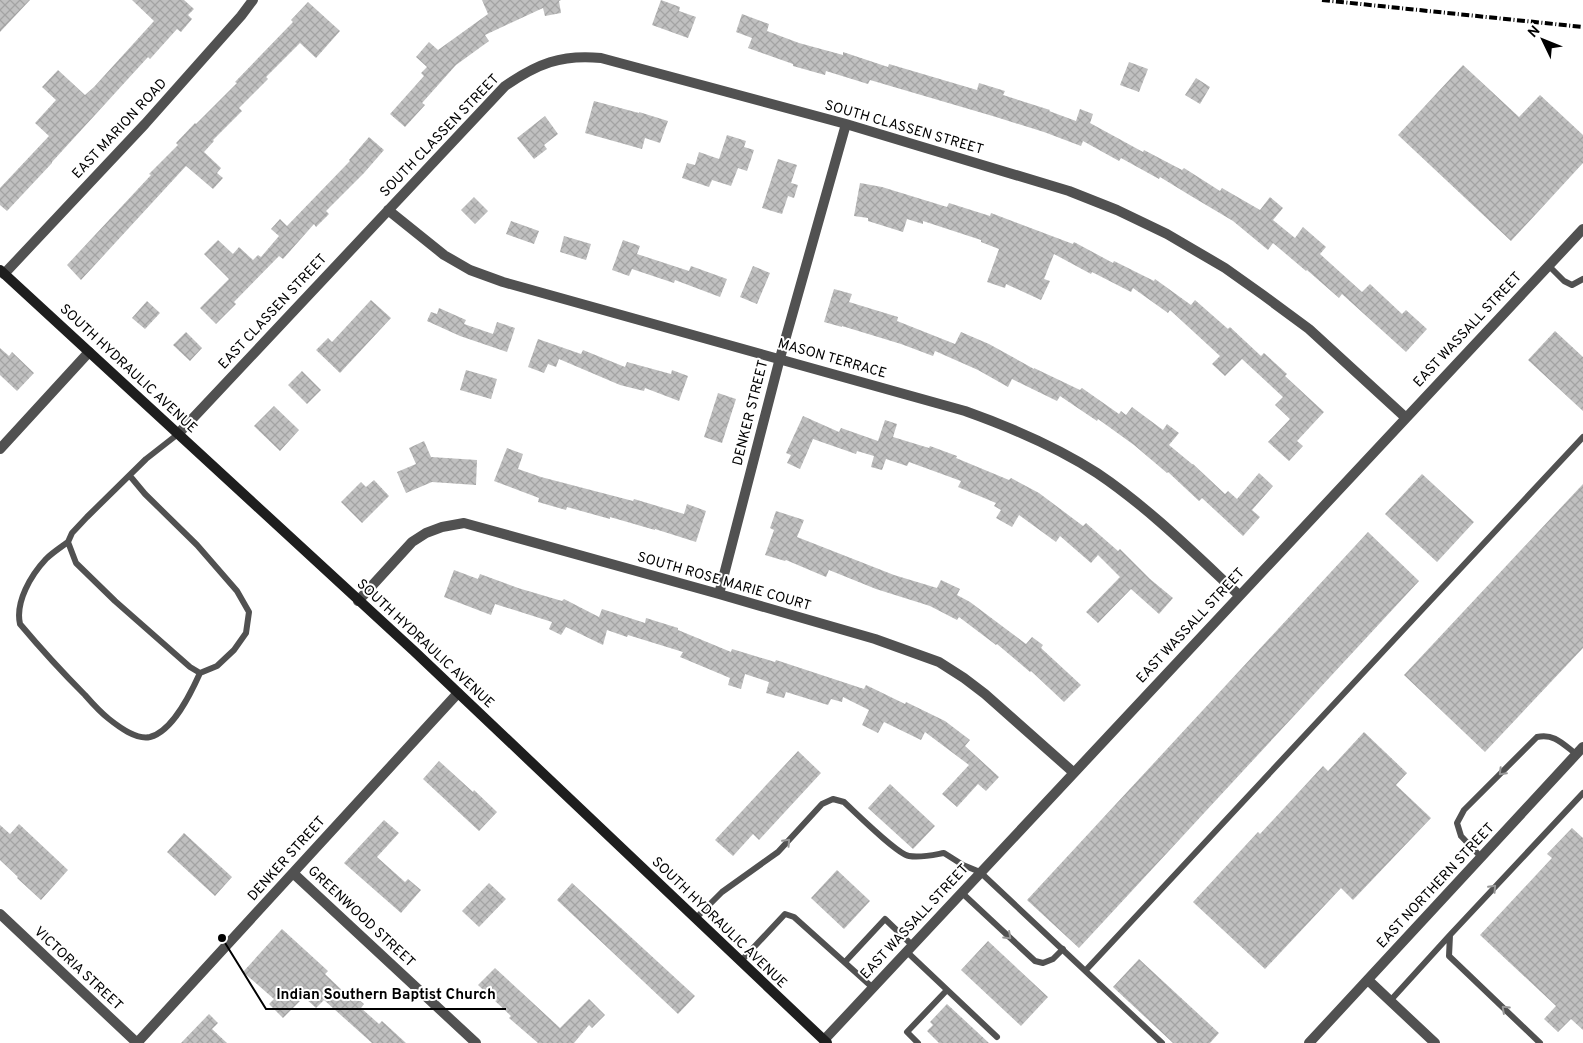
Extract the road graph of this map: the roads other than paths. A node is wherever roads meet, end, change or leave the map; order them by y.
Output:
1 (253, 0) edge
2 (846, 124) junction
3 (388, 210) junction
4 (1583, 229) edge
5 (1548, 266) junction
6 (2, 272) edge
7 (1583, 279) edge
8 (89, 352) junction
9 (780, 358) junction
10 (1405, 418) junction
11 (178, 434) junction
12 (1583, 437) edge
13 (0, 449) edge
14 (130, 476) junction
15 (68, 542) junction
16 (719, 594) junction
17 (1239, 595) junction
18 (358, 601) junction
19 (200, 673) junction
20 (458, 693) junction
21 (1580, 751) edge
22 (1073, 772) junction
23 (1583, 793) edge
24 (1481, 857) junction
25 (980, 872) junction
26 (293, 873) junction
27 (961, 892) junction
28 (0, 914) edge
29 (696, 919) junction
30 (1450, 935) junction
31 (909, 948) junction
32 (1063, 949) junction
33 (740, 962) junction
34 (845, 962) junction
35 (1086, 970) junction
36 (1368, 980) junction
37 (872, 988) junction
38 (947, 990) junction
39 (1390, 1001) junction
40 (997, 1037) dead end
41 (824, 1042) edge
42 (137, 1043) edge
43 (476, 1043) edge
44 (918, 1043) edge
45 (1162, 1043) edge
46 (1309, 1043) edge
47 (1435, 1043) edge
48 (1540, 1043) edge

1 - 6 street, EAST MARION ROAD
2 - 3 street, SOUTH CLASSEN STREET
2 - 9 street, DENKER STREET
2 - 10 street, SOUTH CLASSEN STREET
3 - 9 street, MASON TERRACE
3 - 11 street, EAST CLASSEN STREET
4 - 5 street, EAST WASSALL STREET
5 - 7 lane
5 - 10 street, EAST WASSALL STREET
6 - 8 street, SOUTH HYDRAULIC AVENUE
8 - 11 street, SOUTH HYDRAULIC AVENUE
8 - 13 street
9 - 16 street, DENKER STREET
9 - 17 street, MASON TERRACE
10 - 17 street, EAST WASSALL STREET
11 - 14 lane
11 - 18 street, SOUTH HYDRAULIC AVENUE
12 - 35 lane
14 - 15 lane
14 - 19 lane
15 - 19 lane
15 - 19 lane
16 - 18 street, SOUTH ROSE MARIE COURT
16 - 22 street, SOUTH ROSE MARIE COURT
17 - 22 street, EAST WASSALL STREET
18 - 20 street, SOUTH HYDRAULIC AVENUE
20 - 26 street, DENKER STREET
20 - 29 street, SOUTH HYDRAULIC AVENUE
21 - 24 street, EAST NORTHERN STREET
21 -> 24 lane
22 - 25 street, EAST WASSALL STREET
30 -> 23 lane
24 - 36 street, EAST NORTHERN STREET
25 - 27 street, EAST WASSALL STREET
29 -> 25 lane
25 - 32 lane
26 - 42 street, DENKER STREET
26 - 43 street, GREENWOOD STREET
27 - 31 street, EAST WASSALL STREET
27 -> 32 lane
28 - 42 street, VICTORIA STREET
29 - 33 street, SOUTH HYDRAULIC AVENUE
30 - 39 lane
48 -> 30 lane
31 - 34 lane
31 - 37 street, EAST WASSALL STREET
31 - 38 lane
32 - 35 lane
33 - 34 lane
33 - 41 street, SOUTH HYDRAULIC AVENUE
34 - 37 lane
35 - 45 lane
36 - 39 street
36 - 46 street, EAST NORTHERN STREET
37 - 41 street, EAST WASSALL STREET
38 - 40 lane
38 - 44 lane
39 - 47 street

